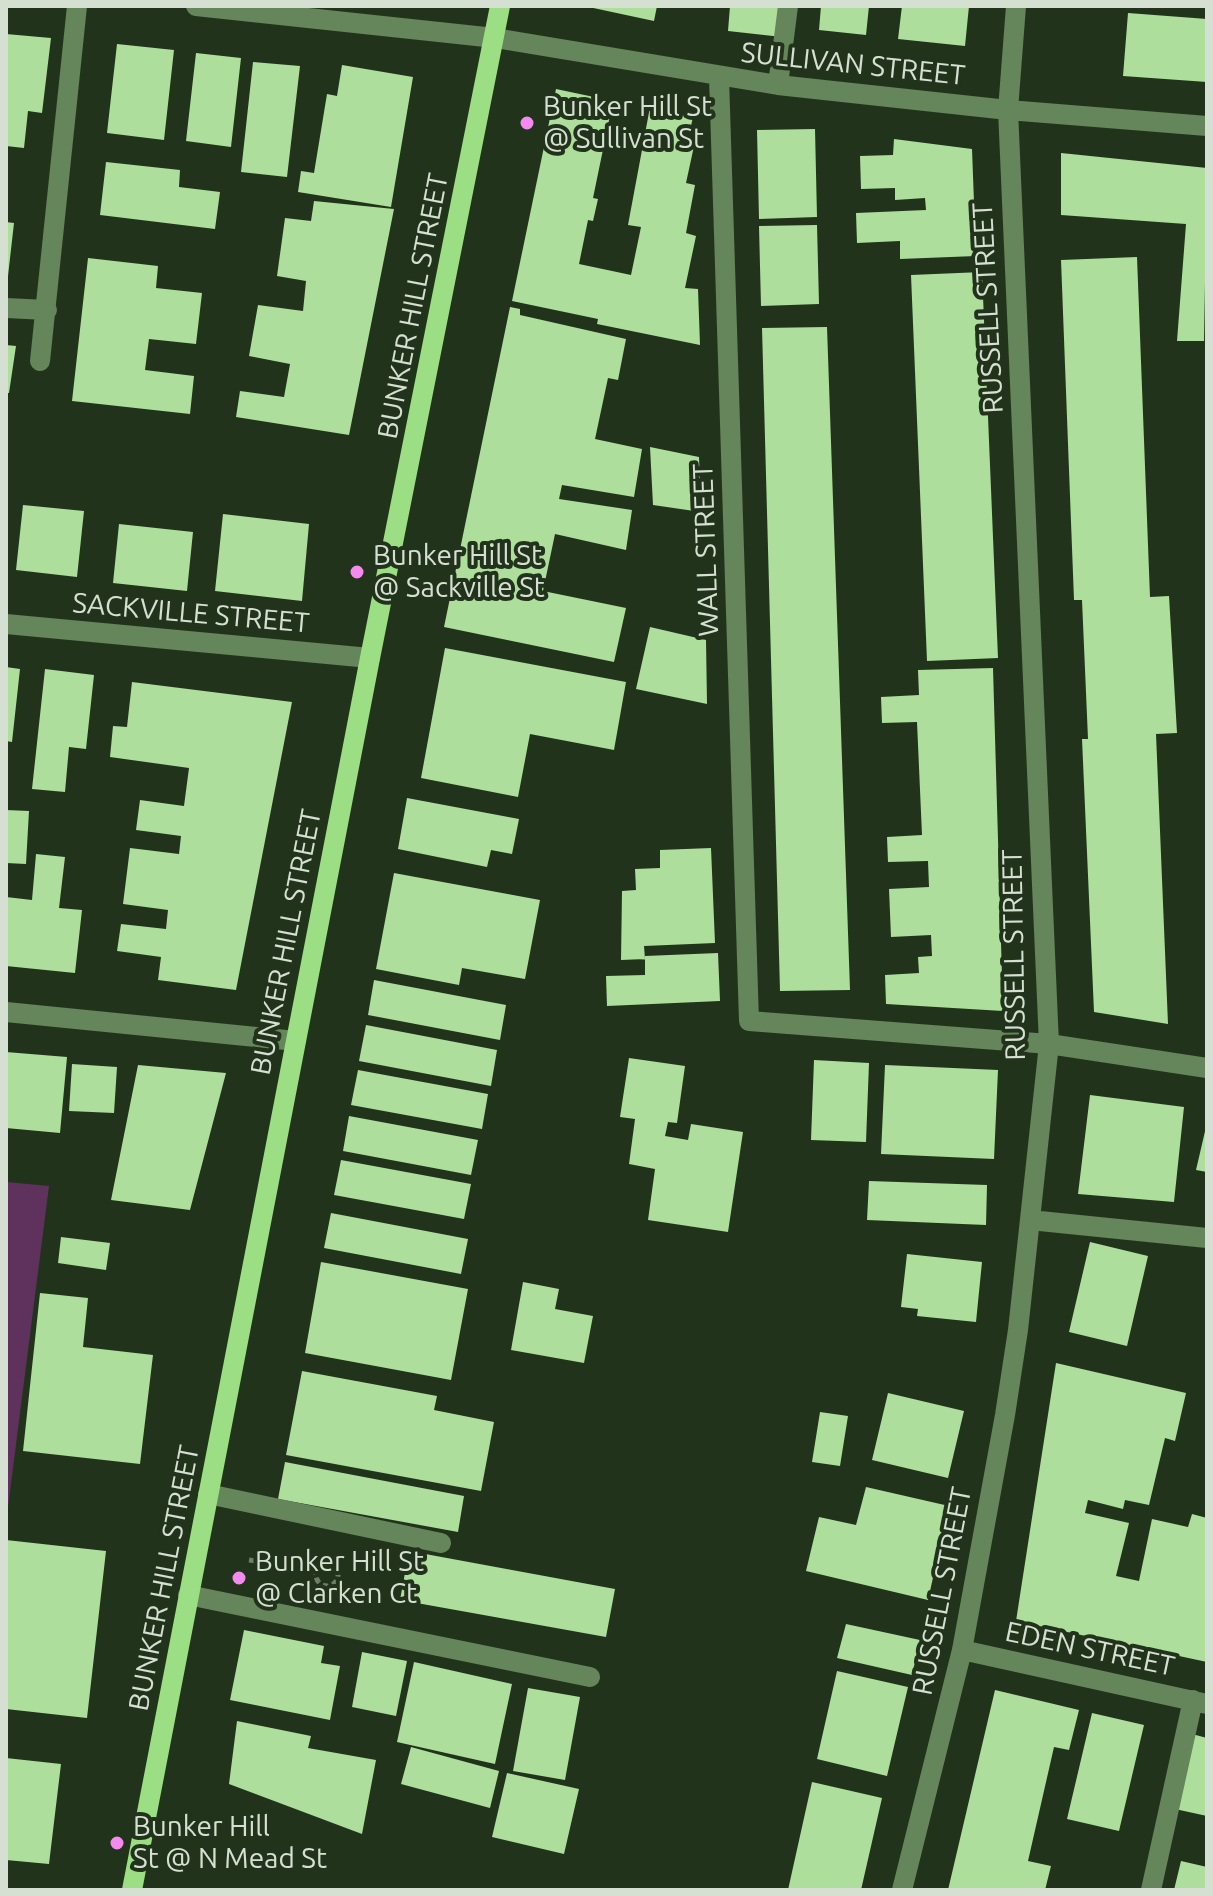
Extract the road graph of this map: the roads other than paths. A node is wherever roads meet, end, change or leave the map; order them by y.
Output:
1 (77, 6) edge
2 (196, 6) edge
3 (500, 6) edge
4 (788, 6) edge
5 (1016, 6) edge
6 (495, 38) junction
7 (719, 77) junction
8 (778, 85) junction
9 (1008, 110) junction
10 (1207, 126) edge
11 (6, 308) edge
12 (47, 310) junction
13 (40, 361) dead end
14 (6, 624) edge
15 (370, 658) junction
16 (6, 1012) edge
17 (296, 1041) junction
18 (1049, 1044) junction
19 (1207, 1068) edge
20 (1030, 1220) junction
21 (1207, 1238) edge
22 (208, 1494) junction
23 (441, 1543) dead end
24 (188, 1595) junction
25 (962, 1650) junction
26 (590, 1677) dead end
27 (1200, 1702) edge
28 (132, 1890) edge
29 (902, 1890) edge
30 (1151, 1890) edge

1 - 12 street
2 - 6 street, SULLIVAN STREET
3 - 6 main road, BUNKER HILL STREET
4 - 8 street
5 - 9 street, RUSSELL STREET
6 - 7 street, SULLIVAN STREET
6 - 15 main road, BUNKER HILL STREET
7 - 8 street, SULLIVAN STREET
7 - 18 street, WALL STREET
8 - 9 street, SULLIVAN STREET
9 - 10 street, SULLIVAN STREET
9 - 18 street, RUSSELL STREET
11 - 12 street
12 - 13 street
14 - 15 street, SACKVILLE STREET
15 - 17 main road, BUNKER HILL STREET
16 - 17 street
17 - 22 main road, BUNKER HILL STREET
18 - 19 street
18 - 20 street, RUSSELL STREET
20 - 21 street
20 - 25 street, RUSSELL STREET
22 - 23 street
22 - 24 main road, BUNKER HILL STREET
24 - 26 street
24 - 28 main road, BUNKER HILL STREET
25 - 27 street, EDEN STREET
25 - 29 street, RUSSELL STREET
27 - 30 street

